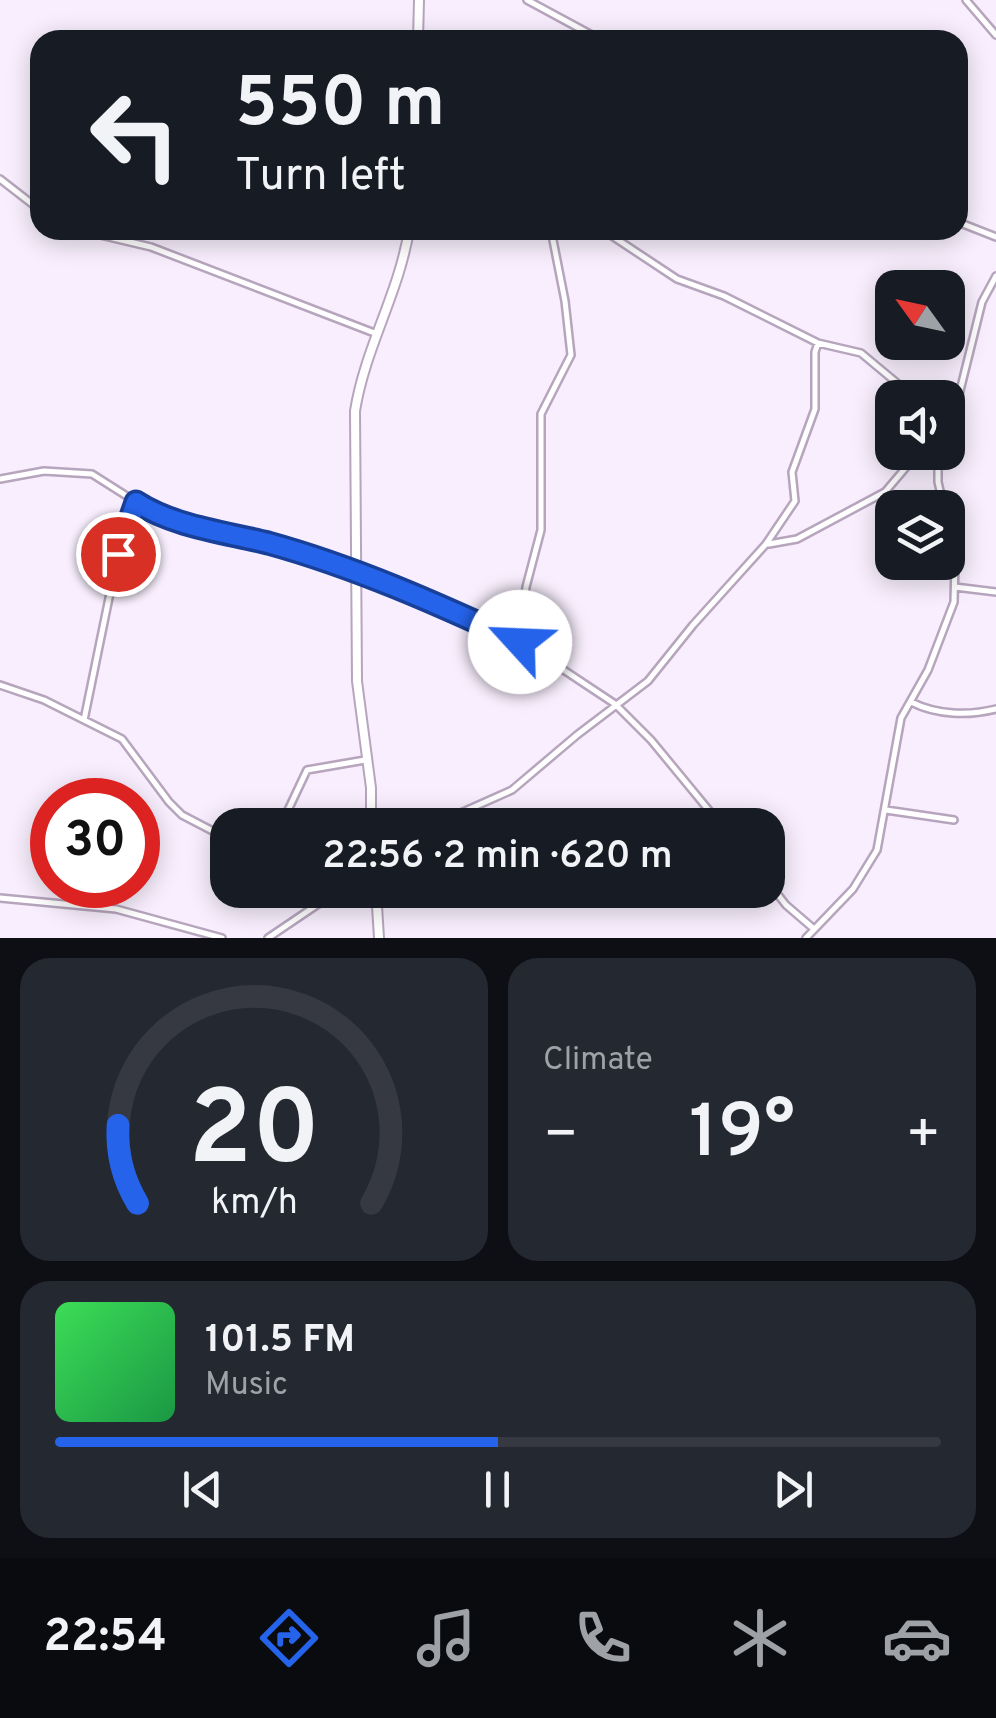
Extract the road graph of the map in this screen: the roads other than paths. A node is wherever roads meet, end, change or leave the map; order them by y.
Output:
1 (419, 0) edge
2 (526, 0) edge
3 (966, 0) edge
4 (994, 26) edge
5 (418, 30) edge
6 (583, 30) edge
7 (996, 35) edge
8 (0, 180) edge
9 (30, 202) edge
10 (968, 226) edge
11 (996, 237) edge
12 (122, 240) edge
13 (407, 240) edge
14 (553, 240) edge
15 (618, 240) edge
16 (996, 276) edge
17 (376, 334) junction
18 (818, 343) junction
19 (893, 380) edge
20 (963, 380) edge
21 (904, 470) edge
22 (0, 479) edge
23 (136, 502) junction
24 (766, 544) junction
25 (358, 572) junction
26 (955, 580) edge
27 (955, 587) junction
28 (996, 592) edge
29 (947, 622) junction
30 (956, 626) dead end
31 (520, 642) junction
32 (0, 686) edge
33 (911, 702) junction
34 (615, 704) junction
35 (996, 709) edge
36 (84, 720) junction
37 (365, 760) junction
38 (289, 808) edge
39 (371, 808) edge
40 (472, 808) edge
41 (706, 808) edge
42 (886, 810) junction
43 (954, 820) dead end
44 (210, 830) edge
45 (0, 898) edge
46 (785, 904) edge
47 (312, 908) edge
48 (378, 908) edge
49 (815, 930) junction
50 (222, 938) edge
51 (268, 938) edge
52 (380, 938) edge
53 (806, 938) edge

1 - 5 main road
2 - 6 street
3 - 4 street
4 - 7 street
8 - 9 street
10 - 11 street
12 - 17 street
13 - 17 main road
14 - 31 street
15 - 18 street
16 - 20 street
17 - 25 main road
18 - 19 street
18 - 24 street
21 - 24 street
22 - 23 street
23 - 25 street
23 - 36 street
24 - 34 street
25 - 31 street
25 - 37 main road
26 - 27 street
27 - 28 street
27 - 29 street
29 - 30 street
29 - 33 street
31 - 34 street
32 - 36 street
33 - 35 street
33 - 42 street
34 - 40 street
34 - 41 street
36 - 44 street
37 - 38 street
37 - 39 main road
42 - 43 street
42 - 49 street
45 - 50 street
46 - 49 street
47 - 51 street
48 - 52 main road
49 - 53 street

